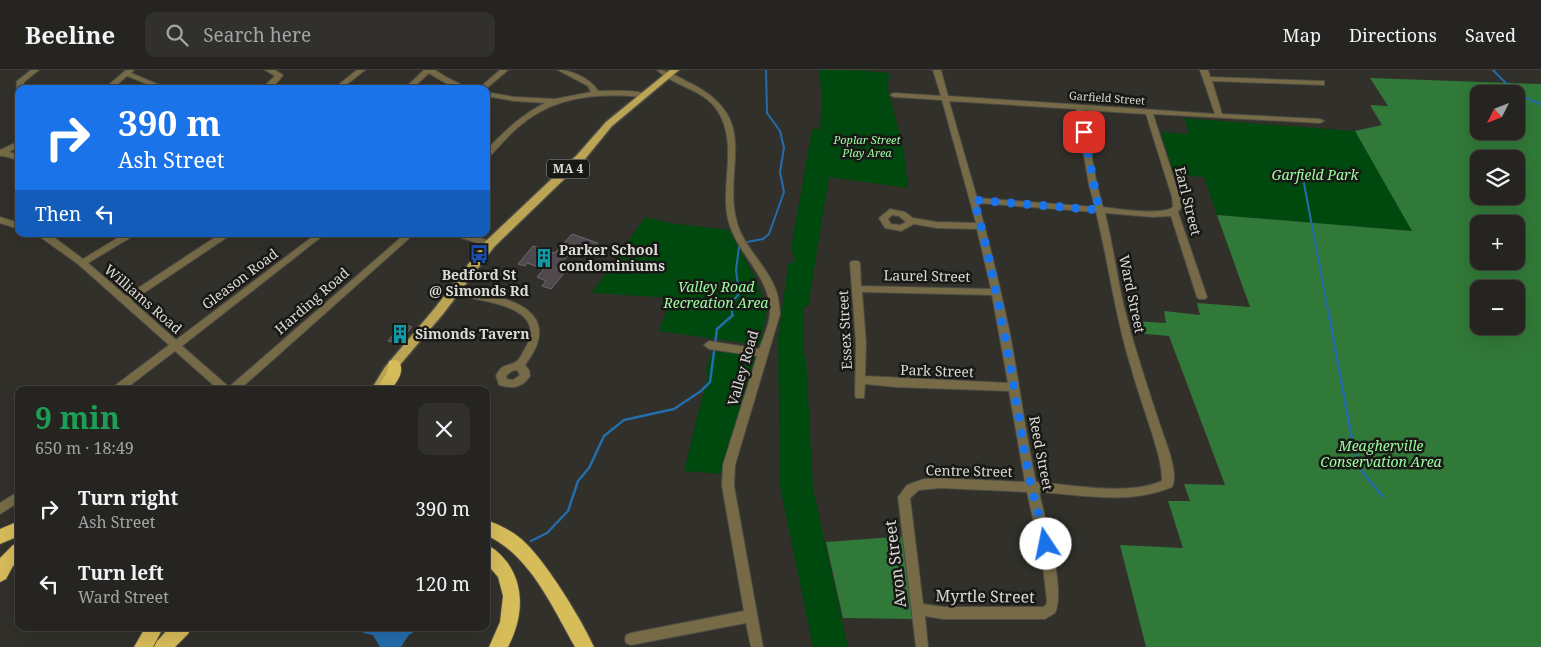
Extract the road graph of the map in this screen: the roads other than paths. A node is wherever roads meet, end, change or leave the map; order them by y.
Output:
1 (36, 70) edge
2 (269, 70) edge
3 (361, 70) edge
4 (430, 70) edge
5 (504, 70) edge
6 (562, 70) edge
7 (937, 70) edge
8 (1204, 70) edge
9 (128, 72) edge
10 (668, 72) edge
11 (1207, 79) junction
12 (1321, 83) dead end
13 (20, 85) edge
14 (112, 85) edge
15 (157, 85) edge
16 (269, 85) edge
17 (341, 85) edge
18 (412, 85) edge
19 (457, 85) edge
20 (486, 85) edge
21 (595, 93) junction
22 (490, 95) edge
23 (644, 95) junction
24 (894, 95) dead end
25 (944, 97) junction
26 (556, 101) junction
27 (1079, 107) junction
28 (1149, 112) junction
29 (1218, 116) junction
30 (1320, 121) dead end
31 (15, 145) edge
32 (490, 151) edge
33 (1, 153) edge
34 (15, 157) edge
35 (974, 200) junction
36 (1099, 210) junction
37 (1174, 211) junction
38 (0, 220) edge
39 (910, 220) dead end
40 (15, 225) edge
41 (980, 226) junction
42 (48, 237) edge
43 (125, 237) edge
44 (221, 237) edge
45 (317, 237) edge
46 (407, 237) edge
47 (468, 237) edge
48 (490, 244) junction
49 (82, 263) junction
50 (855, 264) dead end
51 (857, 289) junction
52 (453, 292) junction
53 (996, 292) junction
54 (1202, 297) dead end
55 (125, 301) junction
56 (709, 345) dead end
57 (175, 346) junction
58 (763, 353) junction
59 (519, 366) dead end
60 (391, 367) junction
61 (861, 380) junction
62 (122, 386) edge
63 (221, 386) edge
64 (237, 386) edge
65 (371, 386) edge
66 (379, 386) edge
67 (386, 386) edge
68 (1013, 387) junction
69 (860, 395) dead end
70 (1168, 484) joint
71 (918, 485) joint
72 (1032, 487) junction
73 (15, 499) edge
74 (0, 509) edge
75 (490, 529) edge
76 (15, 530) edge
77 (0, 537) edge
78 (15, 554) edge
79 (490, 555) edge
80 (0, 574) edge
81 (1051, 608) joint
82 (917, 609) junction
83 (752, 616) junction
84 (152, 631) edge
85 (159, 631) edge
86 (177, 631) edge
87 (631, 640) dead end
88 (144, 647) edge
89 (163, 647) edge
90 (498, 647) edge
91 (585, 647) edge
92 (757, 647) edge
93 (922, 647) edge

1 - 13 street
2 - 16 street
3 - 17 street
4 - 18 street
4 - 19 street
5 - 20 street
6 - 21 street
7 - 25 street, Reed Street
8 - 11 street
9 - 14 street
9 - 15 street
10 - 23 main road, MA 4
10 - 58 street, Valley Road
11 - 12 street
11 - 29 street
21 - 23 street
21 - 26 street
22 - 26 street
23 - 48 main road, MA 4
24 - 25 street, Garfield Street
25 - 27 street, Garfield Street
25 - 35 street, Reed Street
26 - 32 street
27 - 28 street, Garfield Street
27 - 36 street, Ward Street
28 - 29 street, Garfield Street
28 - 37 street, Earl Street
29 - 30 street, Garfield Street
31 - 33 street
33 - 34 street
35 - 36 street
35 - 41 street, Reed Street
36 - 37 street
36 - 70 street, Ward Street
37 - 54 street, Earl Street
38 - 40 street
39 - 41 street
41 - 53 street, Reed Street
42 - 49 street, Williams Road
43 - 49 street
44 - 55 street
45 - 57 street, Gleason Road
46 - 64 street, Harding Road
47 - 48 street
48 - 52 main road, MA 4
49 - 55 street, Williams Road
50 - 51 street, Essex Street
51 - 53 street, Laurel Street
51 - 61 street, Essex Street
52 - 59 street
52 - 60 main road, MA 4
53 - 68 street, Reed Street
55 - 57 street, Williams Road
56 - 58 street
57 - 62 street, Gleason Road
57 - 63 street, Williams Road
58 - 83 street, Valley Road
60 - 65 main road, MA 4
60 - 66 main road, MA 4
60 - 67 highway
61 - 68 street, Park Street
61 - 69 street, Essex Street
68 - 72 street, Reed Street
70 - 72 street, Centre Street
71 - 72 street, Centre Street
71 - 82 street, Avon Street
72 - 81 street, Reed Street
73 - 74 street
75 - 91 highway
76 - 77 highway
78 - 80 highway
79 - 90 highway
81 - 82 street, Myrtle Street
82 - 93 street, Avon Street
83 - 87 street
83 - 92 street, Valley Road
84 - 88 highway
85 - 88 main road
86 - 89 highway

